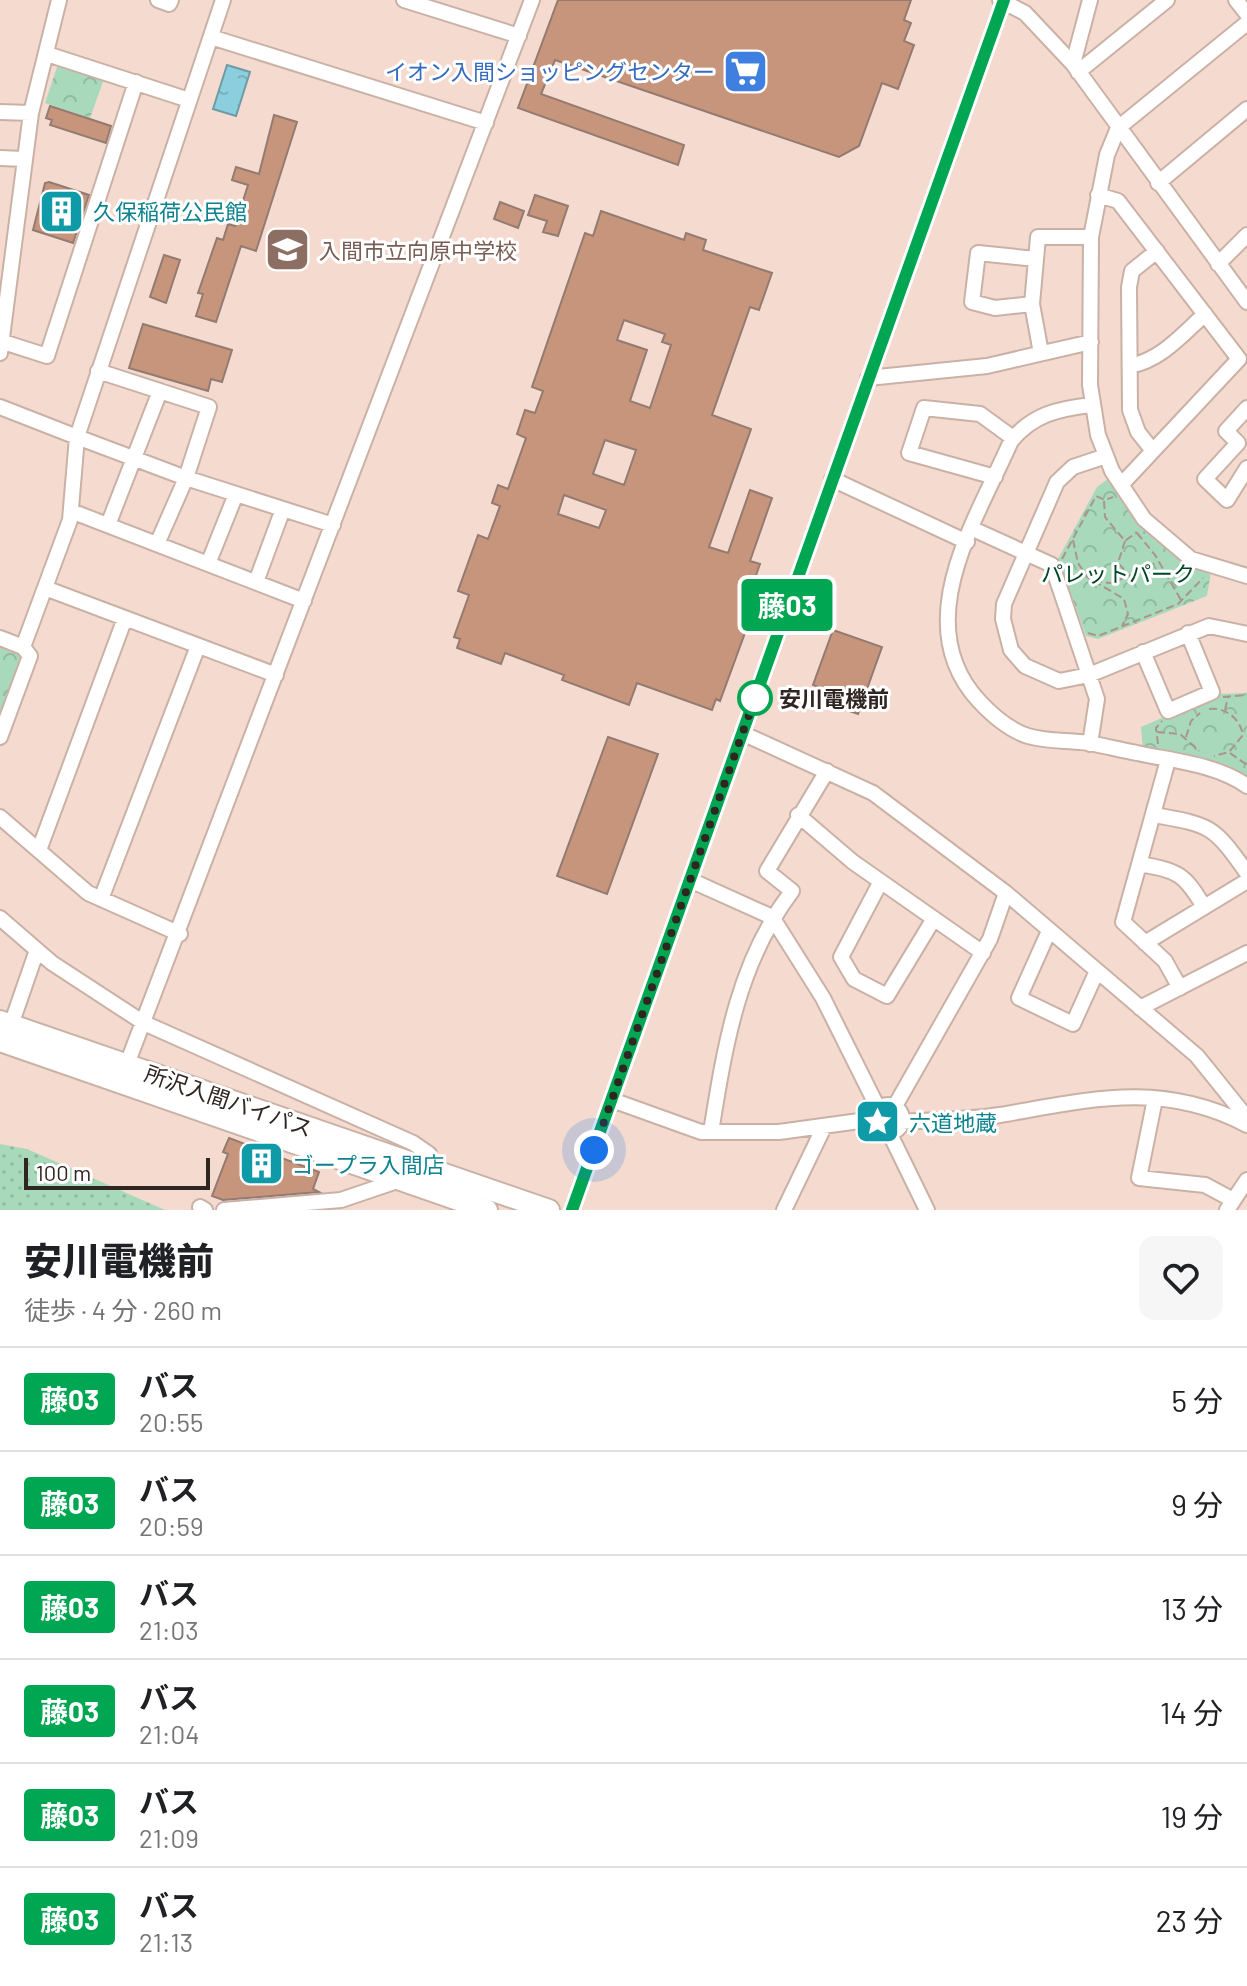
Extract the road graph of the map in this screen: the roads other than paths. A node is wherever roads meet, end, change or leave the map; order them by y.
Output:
1 (59, 0) edge
2 (158, 0) edge
3 (171, 0) edge
4 (223, 0) edge
5 (404, 0) edge
6 (532, 0) edge
7 (1003, 0) edge
8 (1090, 0) edge
9 (1167, 0) edge
10 (1236, 0) edge
11 (1247, 14) edge
12 (1247, 23) edge
13 (519, 36) junction
14 (211, 37) junction
15 (47, 54) junction
16 (1075, 68) junction
17 (136, 82) junction
18 (189, 100) junction
19 (1247, 109) edge
20 (0, 112) edge
21 (31, 113) junction
22 (486, 123) junction
23 (1118, 128) junction
24 (0, 158) edge
25 (24, 159) junction
26 (1158, 183) junction
27 (1098, 195) junction
28 (1247, 235) edge
29 (1091, 237) junction
30 (1157, 251) junction
31 (1036, 259) junction
32 (1218, 264) junction
33 (1247, 302) edge
34 (1032, 304) junction
35 (1205, 314) junction
36 (1091, 342) junction
37 (1, 345) edge
38 (1041, 353) junction
39 (1130, 366) junction
40 (98, 371) junction
41 (868, 378) junction
42 (160, 391) junction
43 (1091, 405) junction
44 (0, 407) edge
45 (1247, 408) edge
46 (77, 437) junction
47 (1013, 438) junction
48 (1153, 451) junction
49 (1106, 456) junction
50 (136, 459) junction
51 (1247, 468) edge
52 (995, 477) junction
53 (186, 478) junction
54 (832, 479) junction
55 (1123, 488) junction
56 (236, 494) junction
57 (283, 509) junction
58 (71, 511) junction
59 (108, 525) junction
60 (333, 525) junction
61 (970, 536) junction
62 (157, 544) junction
63 (1026, 552) junction
64 (208, 564) junction
65 (1247, 576) edge
66 (256, 582) junction
67 (45, 588) junction
68 (304, 601) junction
69 (125, 618) junction
70 (1188, 633) junction
71 (1247, 634) edge
72 (0, 638) edge
73 (198, 646) junction
74 (23, 647) junction
75 (1143, 652) junction
76 (276, 675) junction
77 (1089, 675) junction
78 (742, 733) junction
79 (0, 737) edge
80 (1090, 744) junction
81 (1168, 760) junction
82 (827, 771) junction
83 (1247, 786) edge
84 (798, 815) junction
85 (1154, 815) junction
86 (0, 817) edge
87 (39, 850) junction
88 (1140, 864) junction
89 (1247, 873) edge
90 (690, 880) junction
91 (1247, 881) edge
92 (880, 883) junction
93 (1006, 893) junction
94 (101, 899) junction
95 (1204, 907) junction
96 (772, 917) junction
97 (0, 918) edge
98 (933, 920) junction
99 (1049, 931) junction
100 (180, 934) junction
101 (1145, 943) junction
102 (37, 950) junction
103 (983, 953) junction
104 (1247, 953) edge
105 (1097, 971) junction
106 (1180, 988) junction
107 (1140, 1008) junction
108 (144, 1023) junction
109 (4, 1029) edge
110 (124, 1074) junction
111 (1155, 1099) junction
112 (612, 1100) junction
113 (895, 1106) junction
114 (876, 1114) junction
115 (1247, 1118) edge
116 (901, 1122) junction
117 (1247, 1125) edge
118 (824, 1127) junction
119 (711, 1132) junction
120 (889, 1132) junction
121 (426, 1167) junction
122 (400, 1180) junction
123 (1247, 1180) edge
124 (301, 1206) edge
125 (1230, 1207) edge
126 (925, 1209) edge
127 (224, 1210) edge
128 (487, 1210) edge
129 (549, 1210) edge
130 (572, 1210) edge
131 (784, 1210) edge

1 - 15 street
2 - 3 street
4 - 14 street
5 - 13 street
6 - 13 street
7 - 16 street
7 - 41 street
8 - 16 street
9 - 16 street
10 - 11 street
12 - 23 street
13 - 22 street
14 - 18 street
14 - 22 street
15 - 17 street
15 - 21 street
16 - 23 street
17 - 18 street
17 - 37 street
18 - 40 street
19 - 26 street
20 - 21 street
21 - 25 street
22 - 60 street
23 - 26 street
23 - 27 street
24 - 25 street
25 - 37 street
26 - 32 street
27 - 29 street
27 - 30 street
28 - 32 street
29 - 31 street
29 - 36 street
30 - 35 street
30 - 39 street
31 - 34 street
31 - 34 street
32 - 33 street
34 - 38 street
35 - 39 street
35 - 48 street
36 - 38 street
36 - 43 street
38 - 41 street
39 - 48 street
40 - 42 street
40 - 46 street
41 - 54 street
42 - 50 street
42 - 53 street
43 - 47 street
43 - 49 street
44 - 46 street
45 - 51 street
46 - 50 street
46 - 58 street
47 - 52 street
47 - 52 street
48 - 55 street
49 - 55 street
49 - 63 street
50 - 53 street
50 - 59 street
52 - 61 street
53 - 56 street
53 - 62 street
54 - 61 street
54 - 78 street
55 - 65 street
56 - 57 street
56 - 64 street
57 - 60 street
57 - 66 street
58 - 59 street
58 - 67 street
59 - 62 street
60 - 68 street
61 - 63 street
61 - 80 street
62 - 64 street
63 - 77 street
63 - 77 street
64 - 66 street
66 - 68 street
67 - 69 street
67 - 74 street
68 - 76 street
69 - 73 street
69 - 87 street
70 - 71 street
70 - 75 street
70 - 75 street
72 - 74 street
73 - 76 street
73 - 94 street
74 - 79 street
75 - 77 street
76 - 100 street
77 - 80 street
78 - 82 street
78 - 90 street
80 - 81 street
81 - 83 street
81 - 85 street
82 - 84 street
82 - 93 street
84 - 92 street
84 - 96 street
85 - 88 street
85 - 89 street
86 - 87 street
87 - 94 street
88 - 95 street
88 - 101 street
90 - 96 street
90 - 112 street
91 - 95 street
92 - 98 street
92 - 98 street
93 - 99 street
93 - 103 street
94 - 100 street
95 - 101 street
96 - 114 street
96 - 119 street
97 - 102 street
98 - 103 street
99 - 105 street
99 - 105 street
100 - 108 street
101 - 106 street
102 - 108 street
102 - 109 street
103 - 113 street
104 - 106 street
105 - 107 street
106 - 107 street
107 - 115 street
108 - 110 street
108 - 121 street
109 - 110 highway, 所沢入間バイパス
110 - 121 highway, 所沢入間バイパス
110 - 122 highway, 所沢入間バイパス
111 - 116 street
111 - 117 street
111 - 125 street
112 - 119 street
112 - 130 street
113 - 114 street
113 - 116 street
114 - 118 street
114 - 120 street
116 - 120 street
118 - 119 street
118 - 131 street
120 - 126 street
121 - 129 highway, 所沢入間バイパス
122 - 124 street
122 - 128 highway, 所沢入間バイパス
123 - 125 street
124 - 127 street

